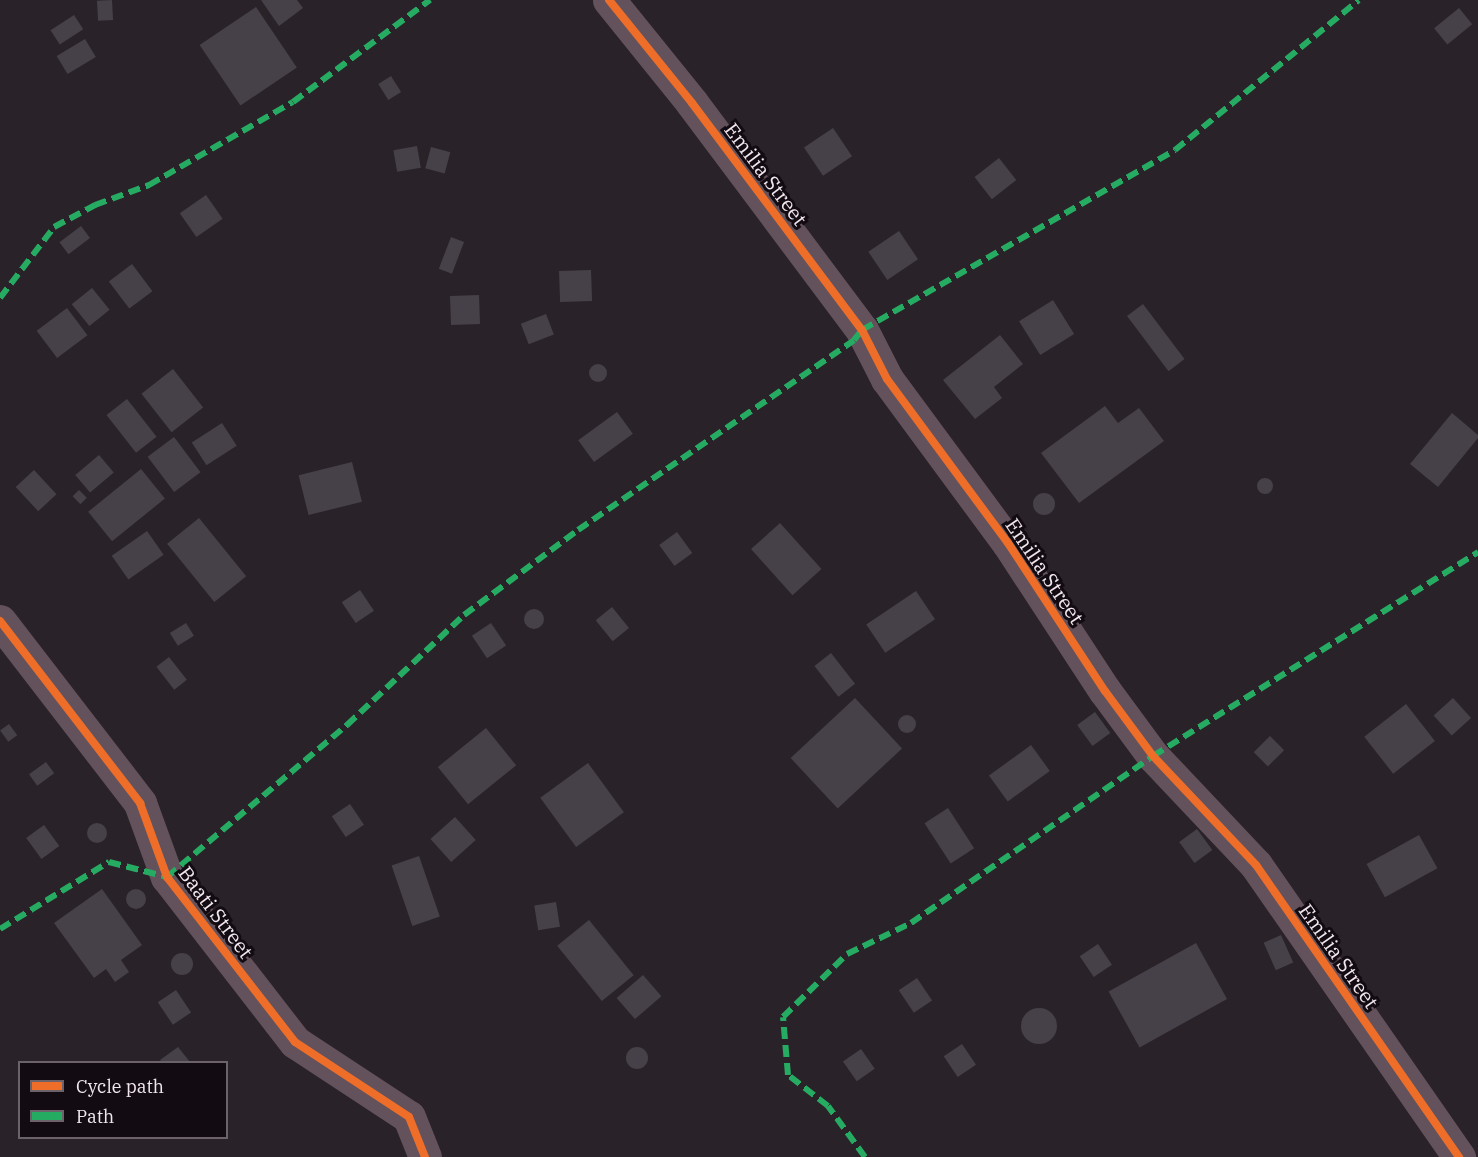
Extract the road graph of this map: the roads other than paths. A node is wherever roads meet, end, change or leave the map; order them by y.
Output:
1 (609, 0) edge
2 (0, 621) edge
3 (1478, 1148) edge
4 (425, 1157) edge
5 (1459, 1157) edge
6 (1465, 1157) edge

1 - 5 street, Emilia Street
2 - 4 street, Baati Street
3 - 6 street

